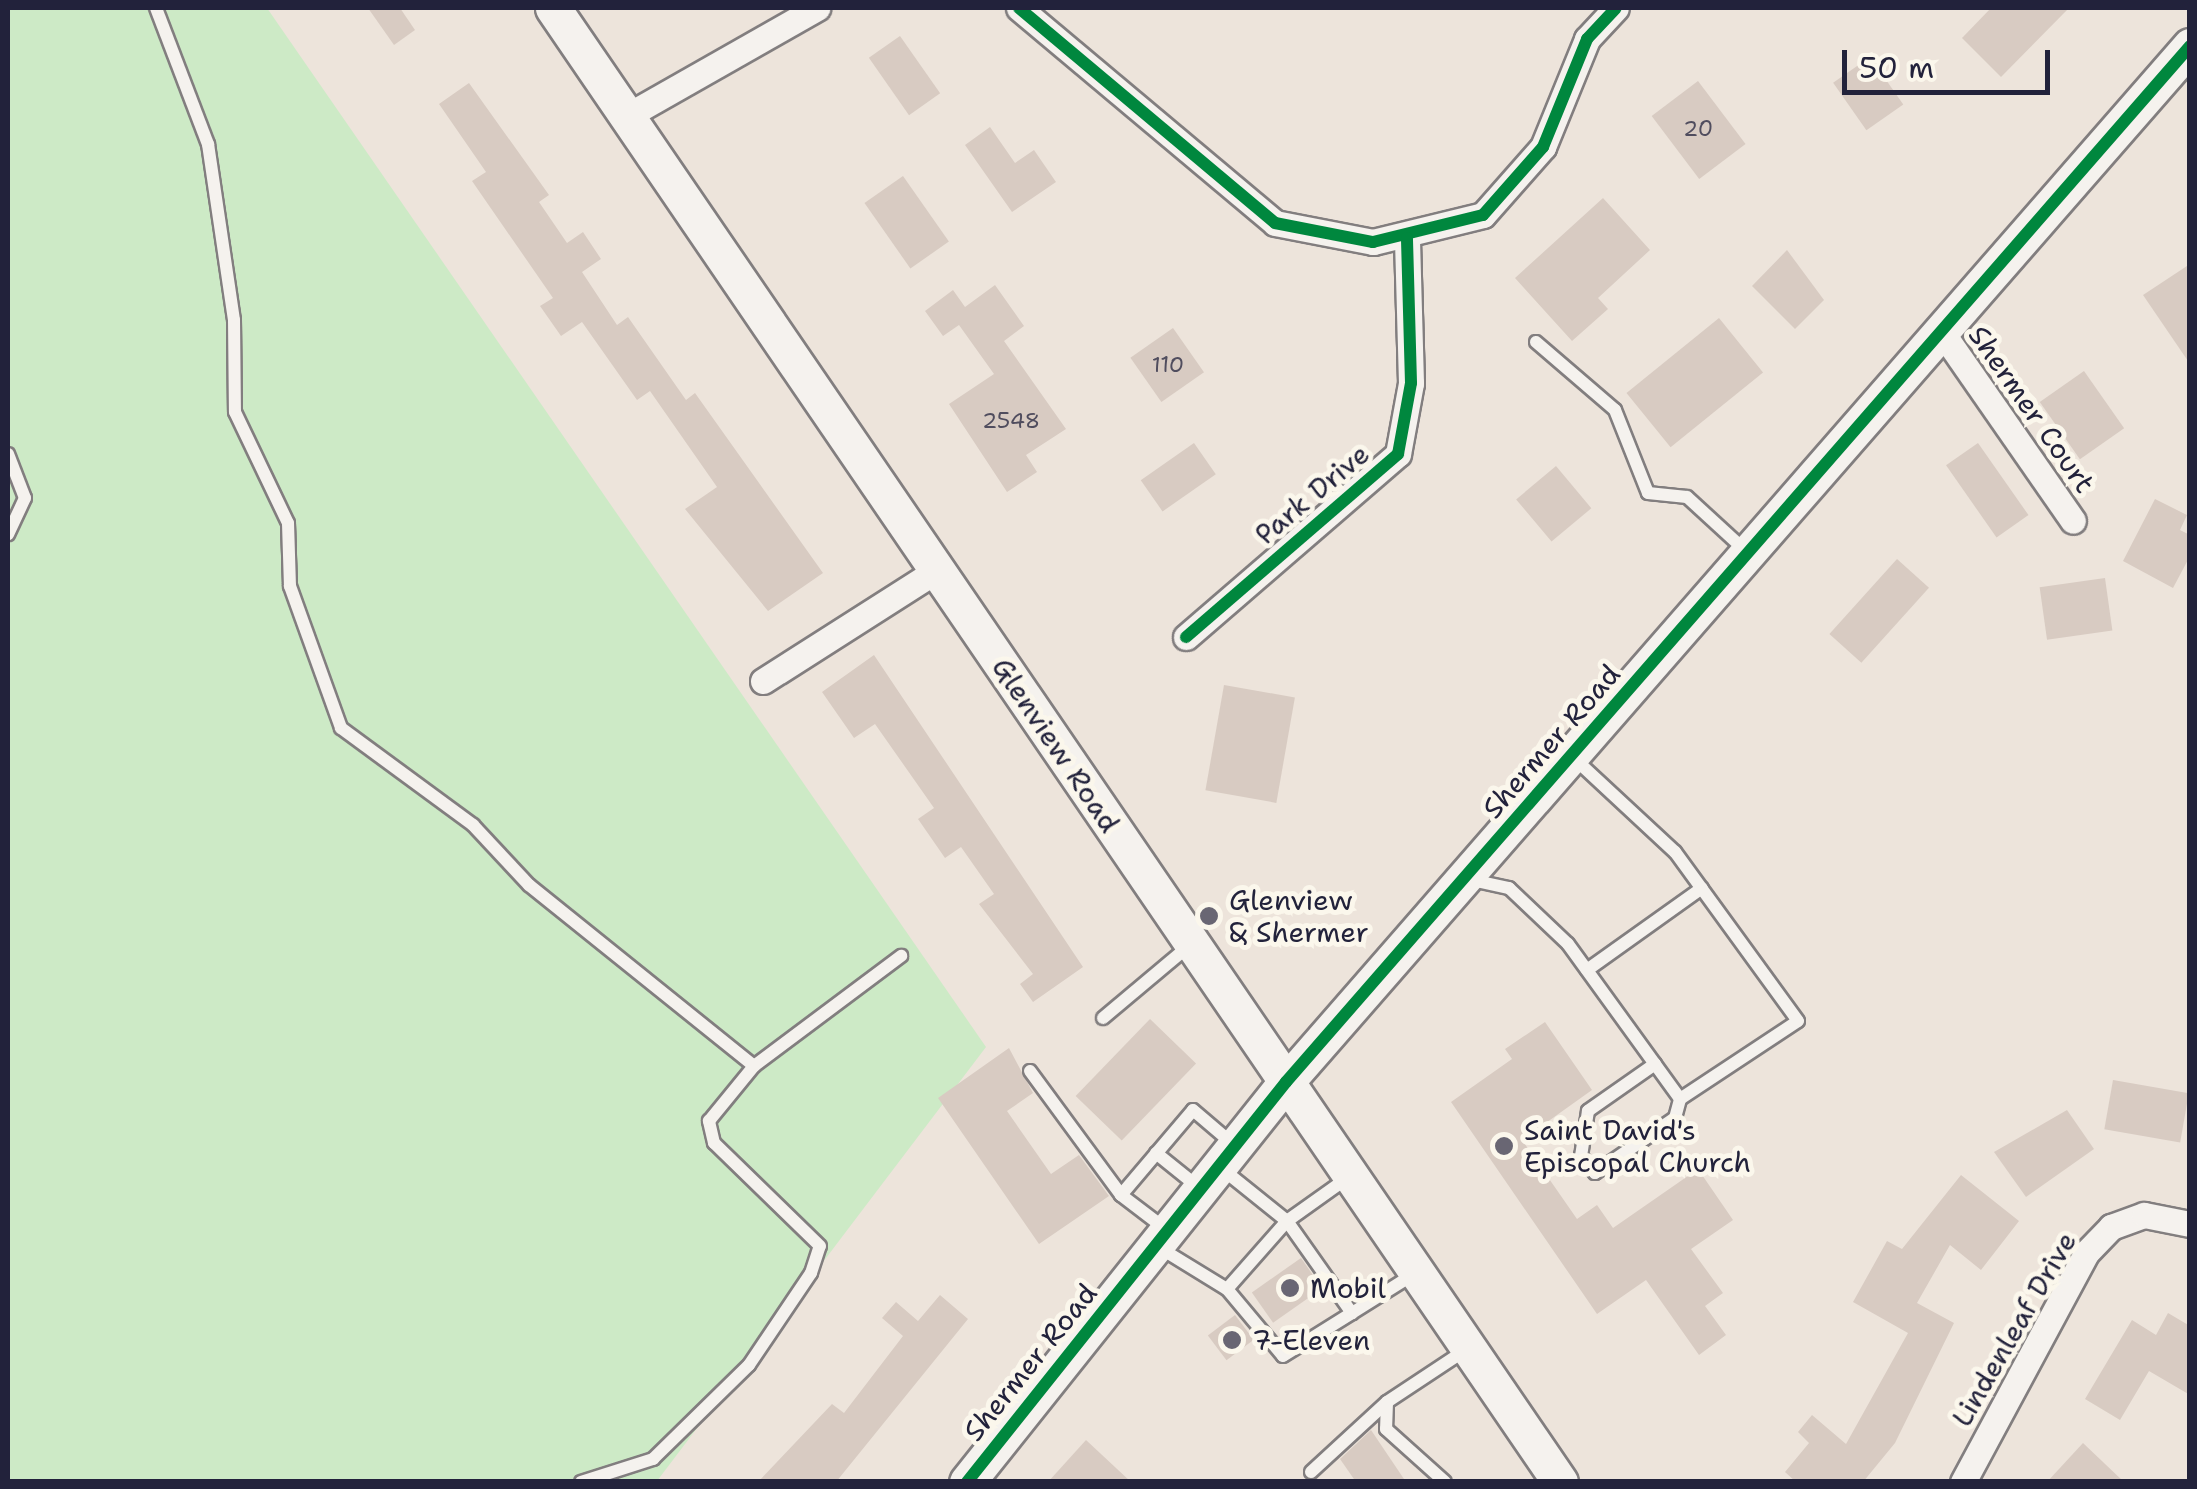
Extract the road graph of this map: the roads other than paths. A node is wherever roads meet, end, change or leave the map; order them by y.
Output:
1 (156, 8) edge
2 (553, 8) edge
3 (816, 8) edge
4 (1019, 8) edge
5 (1616, 8) edge
6 (2190, 46) edge
7 (627, 116) junction
8 (1407, 238) junction
9 (1941, 331) junction
10 (1536, 342) dead end
11 (8, 454) edge
12 (2072, 521) dead end
13 (8, 534) edge
14 (1748, 553) junction
15 (937, 570) junction
16 (1186, 637) dead end
17 (763, 681) dead end
18 (1571, 755) junction
19 (1464, 878) junction
20 (1702, 888) junction
21 (1192, 944) junction
22 (901, 956) dead end
23 (1587, 970) junction
24 (1103, 1018) dead end
25 (1655, 1064) junction
26 (754, 1066) junction
27 (1030, 1071) dead end
28 (1286, 1082) junction
29 (1680, 1099) junction
30 (1156, 1153) junction
31 (1218, 1167) junction
32 (1351, 1176) junction
33 (1121, 1195) junction
34 (1288, 1221) junction
35 (2190, 1224) edge
36 (1162, 1238) junction
37 (1416, 1272) junction
38 (1227, 1290) junction
39 (1352, 1312) junction
40 (1469, 1348) junction
41 (1386, 1402) junction
42 (1311, 1472) dead end
43 (581, 1482) edge
44 (966, 1482) edge
45 (1445, 1482) edge
46 (1560, 1482) edge
47 (1963, 1482) edge

1 - 26 lane
2 - 7 main road, Glenview Road
3 - 7 street
4 - 8 street
5 - 8 street
6 - 9 main road, Shermer Road
7 - 15 main road, Glenview Road
8 - 16 street, Park Drive
9 - 12 street, Shermer Court
9 - 14 main road, Shermer Road
10 - 14 lane
11 - 13 lane
14 - 18 main road, Shermer Road
15 - 17 street
15 - 21 main road, Glenview Road
18 - 19 main road, Shermer Road
18 - 20 lane
19 - 23 lane
19 - 28 main road, Shermer Road
20 - 23 lane
20 - 29 lane
21 - 24 lane
21 - 28 main road, Glenview Road
22 - 26 lane
23 - 25 lane
25 - 29 lane
25 - 29 lane
26 - 43 lane
27 - 33 lane
28 - 31 main road, Shermer Road
28 - 32 main road, Glenview Road
30 - 31 lane
30 - 31 lane
30 - 33 lane
31 - 34 lane
31 - 36 main road, Shermer Road
32 - 34 lane
32 - 37 main road, Glenview Road
33 - 36 lane
34 - 38 lane
34 - 39 lane
35 - 47 street, Lindenleaf Drive
36 - 38 lane
36 - 44 main road, Shermer Road
37 - 39 lane
37 - 40 main road, Glenview Road
38 - 39 lane
40 - 41 lane
40 - 46 main road, Glenview Road
41 - 42 lane
41 - 45 lane

